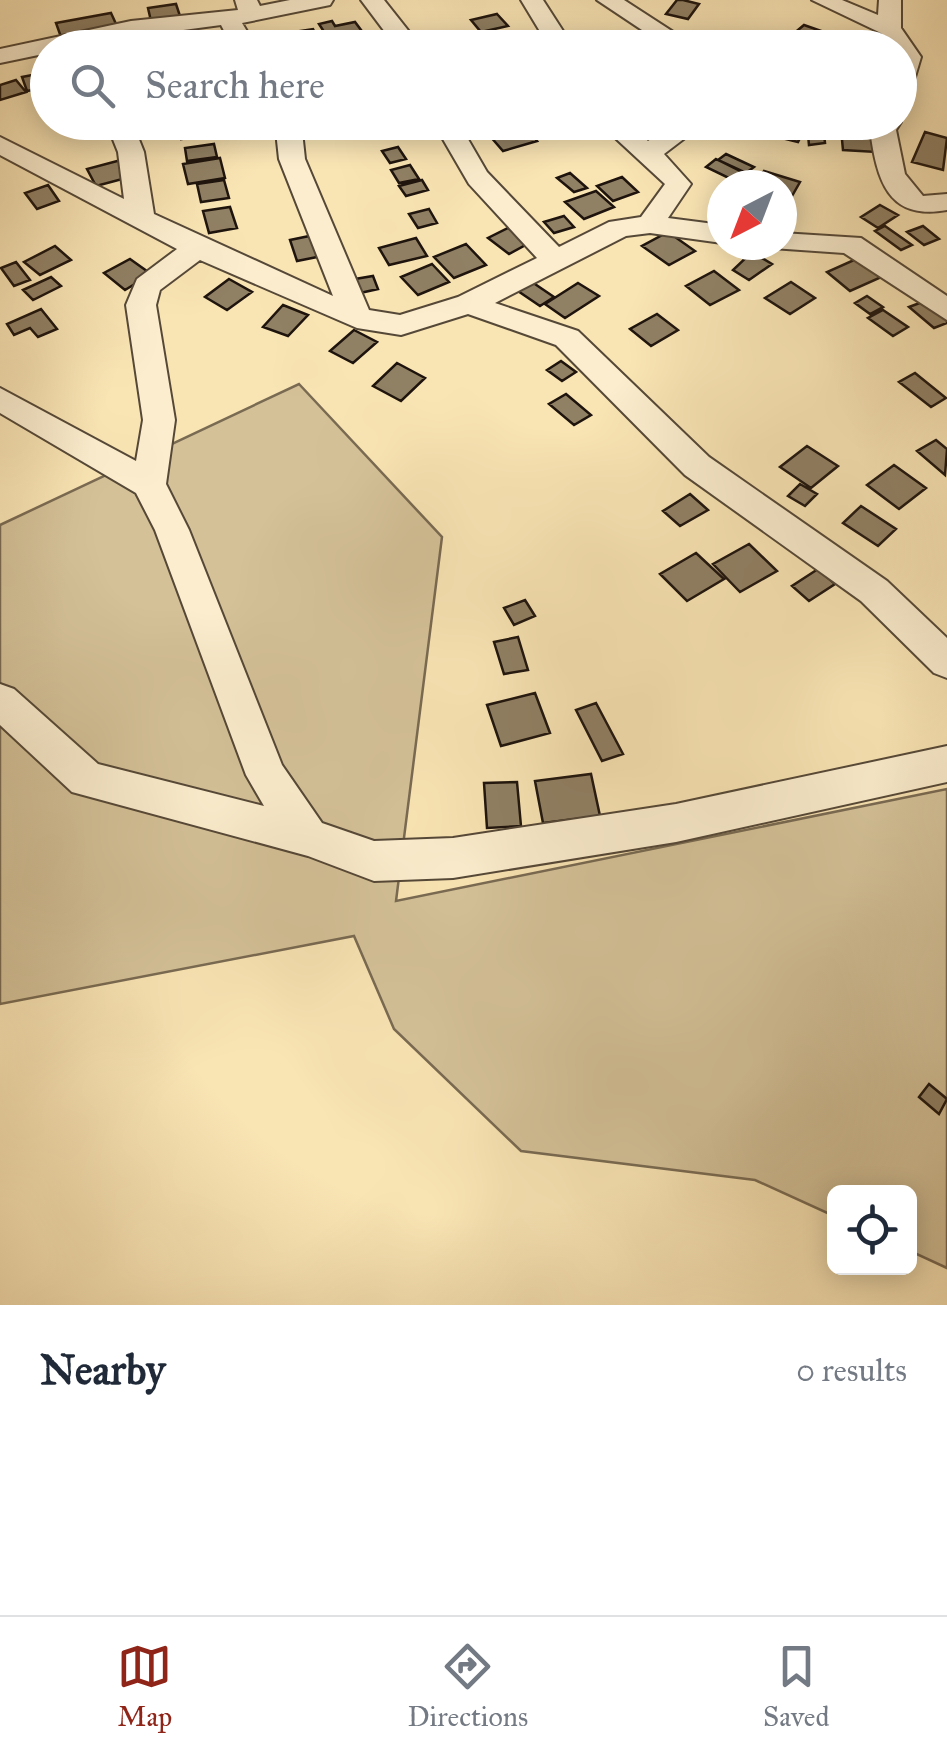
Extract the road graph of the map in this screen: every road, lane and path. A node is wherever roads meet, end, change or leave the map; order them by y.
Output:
1 (114, 0) edge
2 (322, 0) edge
3 (372, 0) edge
4 (532, 0) edge
5 (608, 0) edge
6 (822, 0) edge
7 (890, 0) edge
8 (242, 10) edge
9 (131, 28) junction
10 (889, 28) joint
11 (125, 30) edge
12 (396, 30) edge
13 (551, 30) edge
14 (657, 30) edge
15 (30, 52) edge
16 (0, 56) edge
17 (126, 140) edge
18 (290, 140) edge
19 (452, 140) edge
20 (629, 140) edge
21 (667, 140) edge
22 (884, 140) edge
23 (0, 145) edge
24 (644, 155) junction
25 (947, 202) edge
26 (140, 214) junction
27 (650, 224) junction
28 (707, 232) edge
29 (797, 242) edge
30 (197, 248) junction
31 (554, 257) junction
32 (468, 304) junction
33 (947, 310) edge
34 (358, 318) junction
35 (0, 399) edge
36 (149, 484) junction
37 (947, 662) edge
38 (0, 701) edge
39 (947, 764) edge
40 (308, 837) junction

1 - 9 street
2 - 8 street
3 - 12 street
4 - 13 street
5 - 14 street
6 - 10 street
7 - 10 street
8 - 9 street
9 - 11 street
15 - 16 street
17 - 26 street
18 - 34 street
19 - 31 street
20 - 24 street
21 - 24 street
22 - 25 street
23 - 26 street
24 - 27 street
26 - 30 street
27 - 28 street
27 - 31 street
29 - 33 street
30 - 34 street
30 - 36 street
31 - 32 street
32 - 34 street
32 - 37 street
35 - 36 street
36 - 40 street
38 - 40 street
39 - 40 street

